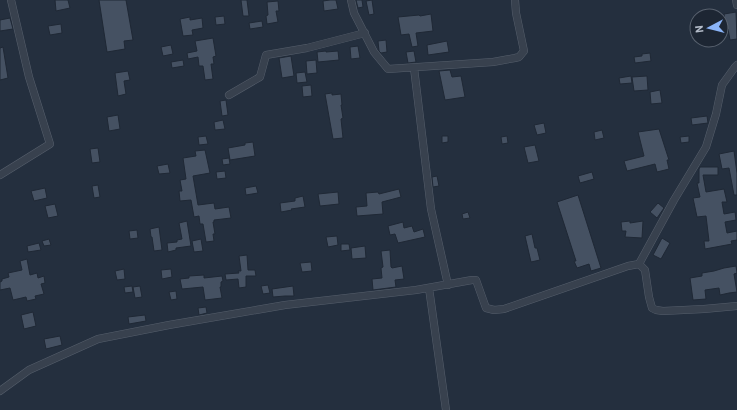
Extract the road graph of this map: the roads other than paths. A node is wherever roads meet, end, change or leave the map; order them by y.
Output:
1 (11, 0) edge
2 (351, 0) edge
3 (515, 0) edge
4 (736, 0) edge
5 (737, 6) edge
6 (365, 33) junction
7 (737, 66) edge
8 (414, 68) junction
9 (229, 95) dead end
10 (0, 175) edge
11 (639, 264) junction
12 (448, 285) junction
13 (429, 288) junction
14 (737, 306) edge
15 (0, 391) edge
16 (446, 410) edge

1 - 10 street
2 - 6 street
3 - 8 street
4 - 5 street
6 - 8 street
6 - 9 street
7 - 11 street
8 - 12 street
11 - 12 street
11 - 14 street
12 - 13 street
13 - 15 street
13 - 16 street

